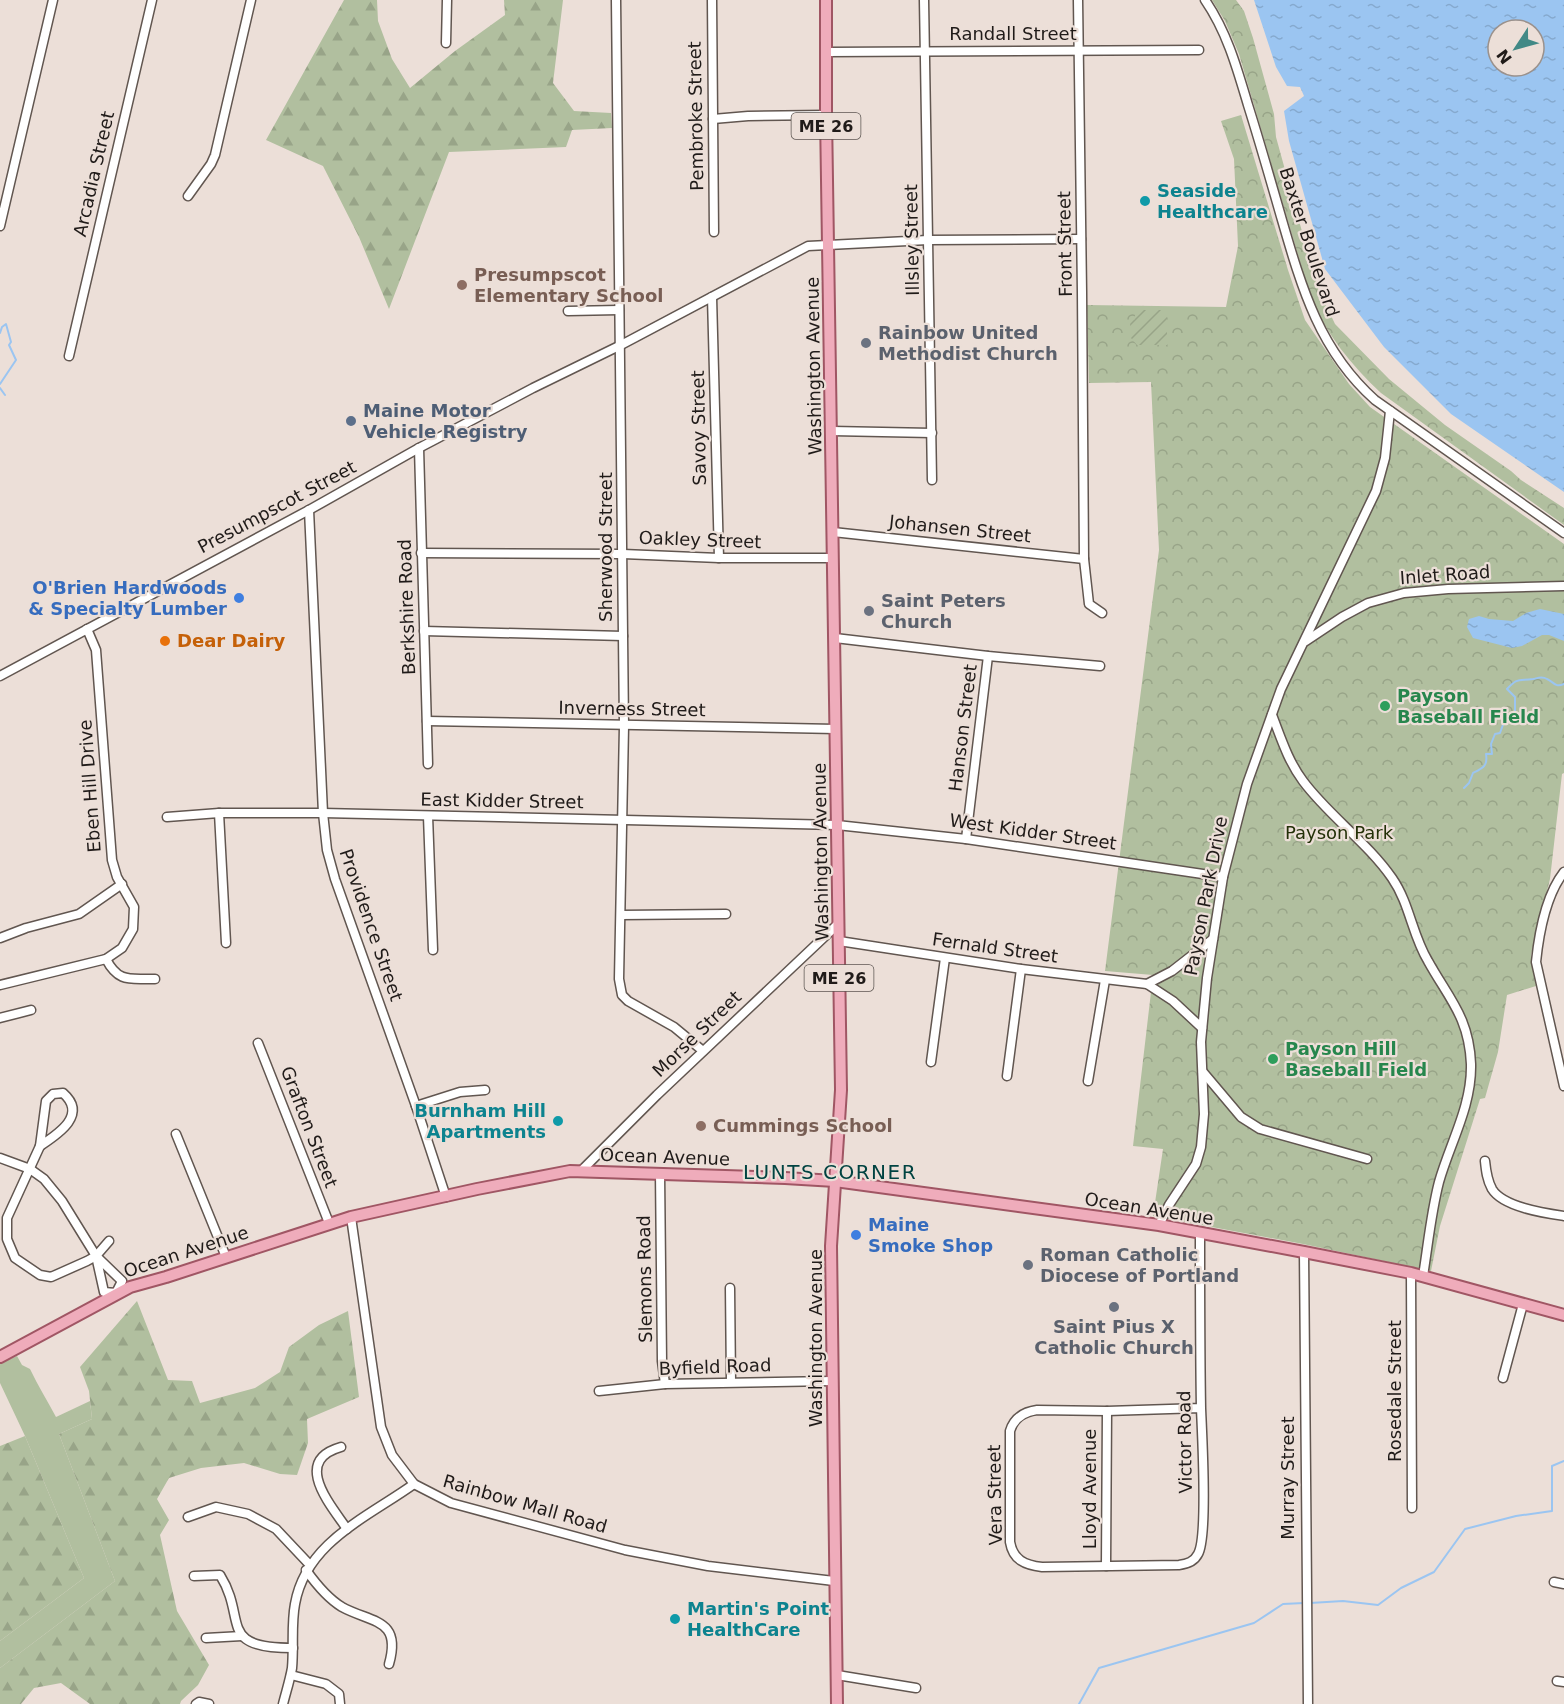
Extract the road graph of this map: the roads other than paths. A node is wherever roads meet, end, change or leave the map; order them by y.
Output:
1 (53, 0) edge
2 (152, 0) edge
3 (251, 0) edge
4 (447, 0) edge
5 (616, 0) edge
6 (711, 0) edge
7 (826, 0) edge
8 (924, 0) edge
9 (1078, 0) edge
10 (1204, 0) edge
11 (446, 43) dead end
12 (1078, 50) junction
13 (1199, 50) dead end
14 (926, 51) junction
15 (827, 52) junction
16 (826, 116) junction
17 (713, 119) junction
18 (188, 196) dead end
19 (0, 226) edge
20 (714, 232) dead end
21 (1081, 239) junction
22 (928, 240) junction
23 (829, 244) junction
24 (712, 297) junction
25 (619, 310) junction
26 (568, 311) dead end
27 (621, 345) junction
28 (69, 356) dead end
29 (1390, 411) junction
30 (832, 431) junction
31 (932, 433) junction
32 (419, 448) junction
33 (932, 480) dead end
34 (309, 510) junction
35 (833, 532) junction
36 (1564, 533) edge
37 (421, 553) junction
38 (623, 554) junction
39 (719, 558) junction
40 (833, 558) junction
41 (1084, 560) junction
42 (1564, 586) edge
43 (1102, 613) dead end
44 (87, 629) junction
45 (424, 631) junction
46 (623, 636) junction
47 (835, 638) junction
48 (1305, 641) junction
49 (988, 656) junction
50 (1100, 666) dead end
51 (0, 676) edge
52 (1272, 715) junction
53 (427, 722) junction
54 (624, 726) junction
55 (836, 729) junction
56 (428, 764) dead end
57 (219, 813) junction
58 (323, 813) junction
59 (428, 816) junction
60 (167, 817) dead end
61 (622, 820) junction
62 (837, 825) junction
63 (966, 839) junction
64 (1564, 872) edge
65 (1223, 877) junction
66 (122, 884) junction
67 (726, 914) dead end
68 (621, 915) junction
69 (838, 924) junction
70 (0, 938) edge
71 (1213, 939) junction
72 (838, 941) junction
73 (226, 943) dead end
74 (433, 951) dead end
75 (945, 958) junction
76 (106, 960) junction
77 (1021, 969) junction
78 (155, 979) dead end
79 (1105, 980) junction
80 (1147, 984) junction
81 (0, 985) edge
82 (31, 1010) dead end
83 (0, 1018) edge
84 (1202, 1028) junction
85 (258, 1043) dead end
86 (703, 1051) junction
87 (931, 1062) dead end
88 (1202, 1072) junction
89 (1007, 1076) dead end
90 (1088, 1081) dead end
91 (1564, 1086) edge
92 (485, 1090) dead end
93 (416, 1106) junction
94 (176, 1134) dead end
95 (40, 1146) junction
96 (0, 1158) edge
97 (1367, 1159) dead end
98 (1485, 1161) dead end
99 (30, 1169) junction
100 (581, 1171) junction
101 (660, 1173) junction
102 (835, 1181) junction
103 (446, 1197) junction
104 (351, 1216) junction
105 (1564, 1216) edge
106 (329, 1223) junction
107 (1159, 1225) junction
108 (1200, 1233) junction
109 (109, 1241) dead end
110 (1304, 1252) junction
111 (96, 1256) junction
112 (226, 1257) junction
113 (1411, 1273) junction
114 (1423, 1276) junction
115 (730, 1288) dead end
116 (116, 1293) junction
117 (1523, 1304) junction
118 (1564, 1315) edge
119 (0, 1356) edge
120 (1503, 1378) dead end
121 (832, 1381) junction
122 (730, 1382) junction
123 (665, 1384) junction
124 (599, 1391) dead end
125 (1201, 1408) junction
126 (1107, 1411) junction
127 (341, 1447) dead end
128 (414, 1484) junction
129 (1412, 1508) dead end
130 (188, 1517) dead end
131 (347, 1529) junction
132 (1106, 1566) junction
133 (308, 1567) junction
134 (194, 1576) dead end
135 (834, 1581) junction
136 (1554, 1582) dead end
137 (1564, 1584) edge
138 (242, 1636) junction
139 (206, 1638) dead end
140 (293, 1648) junction
141 (388, 1665) dead end
142 (291, 1675) junction
143 (837, 1675) junction
144 (916, 1688) dead end
145 (196, 1704) edge
146 (208, 1704) edge
147 (283, 1704) edge
148 (340, 1704) edge
149 (837, 1704) edge
150 (1308, 1704) edge

1 - 19 street
2 - 28 street, Arcadia Street
3 - 18 street
4 - 11 street
5 - 25 street, Sherwood Street
6 - 17 street, Pembroke Street
7 - 15 main road, Washington Avenue / ME 26
8 - 14 street, Illsley Street
9 - 12 street, Front Street
10 - 29 street, Baxter Boulevard
12 - 13 street, Randall Street
12 - 14 street, Randall Street
12 - 21 street, Front Street
14 - 15 street, Randall Street
14 - 22 street, Illsley Street
15 - 16 main road, Washington Avenue / ME 26
16 - 17 street
16 - 23 main road, Washington Avenue / ME 26
17 - 20 street, Pembroke Street
21 - 22 street, Presumpscot Street
21 - 41 street, Front Street
22 - 23 street, Presumpscot Street
22 - 31 street, Illsley Street
23 - 24 street, Presumpscot Street
23 - 30 main road, Washington Avenue / ME 26
24 - 27 street, Presumpscot Street
24 - 39 street, Savoy Street
25 - 26 street
25 - 27 street, Sherwood Street
27 - 32 street, Presumpscot Street
27 - 38 street, Sherwood Street
29 - 36 street, Baxter Boulevard
29 - 48 street, Payson Park Drive
30 - 31 street
30 - 35 main road, Washington Avenue / ME 26
31 - 33 street, Illsley Street
32 - 34 street, Presumpscot Street
32 - 37 street, Berkshire Road
34 - 44 street, Presumpscot Street
34 - 58 street, Providence Street
35 - 40 main road, Washington Avenue / ME 26
35 - 41 street, Johansen Street
37 - 38 street, Oakley Street
37 - 45 street, Berkshire Road
38 - 39 street, Oakley Street
38 - 46 street, Sherwood Street
39 - 40 street, Oakley Street
40 - 47 main road, Washington Avenue / ME 26
41 - 43 street, Front Street
42 - 48 street, Inlet Road
44 - 51 street, Presumpscot Street
44 - 66 street, Eben Hill Drive
45 - 46 street
45 - 53 street, Berkshire Road
46 - 54 street, Sherwood Street
47 - 49 street
47 - 55 main road, Washington Avenue / ME 26
48 - 52 street, Payson Park Drive
49 - 50 street
49 - 63 street, Hanson Street
52 - 65 street, Payson Park Drive
52 - 114 street
53 - 54 street, Inverness Street
53 - 56 street, Berkshire Road
54 - 55 street, Inverness Street
54 - 61 street, Sherwood Street
55 - 62 main road, Washington Avenue / ME 26
57 - 58 street, East Kidder Street
57 - 60 street, East Kidder Street
57 - 73 street
58 - 59 street, East Kidder Street
58 - 93 street, Providence Street
59 - 61 street, East Kidder Street
59 - 74 street
61 - 62 street, East Kidder Street
61 - 68 street, Sherwood Street
62 - 63 street, West Kidder Street
62 - 69 main road, Washington Avenue / ME 26
63 - 65 street, West Kidder Street
64 - 91 street
65 - 71 street, Payson Park Drive
66 - 70 street
66 - 76 street, Eben Hill Drive
67 - 68 street
68 - 86 street, Sherwood Street
69 - 72 main road, Washington Avenue / ME 26
69 - 86 street, Morse Street
71 - 80 street
71 - 84 street, Payson Park Drive
72 - 75 street, Fernald Street
72 - 102 main road, Washington Avenue / ME 26
75 - 77 street, Fernald Street
75 - 87 street
76 - 78 street
76 - 81 street
77 - 79 street, Fernald Street
77 - 89 street
79 - 80 street, Fernald Street
79 - 90 street
80 - 84 street, Fernald Street
82 - 83 street
84 - 88 street, Payson Park Drive
85 - 106 street, Grafton Street
86 - 100 street, Morse Street
88 - 97 street
88 - 107 street, Payson Park Drive
92 - 93 street
93 - 103 street, Providence Street
94 - 112 street
95 - 95 street
95 - 99 street
96 - 99 street
98 - 105 street
99 - 111 street
99 - 111 street
100 - 101 main road, Ocean Avenue
100 - 103 main road, Ocean Avenue
101 - 102 main road, Ocean Avenue
101 - 123 street, Slemons Road
102 - 107 main road, Ocean Avenue
102 - 121 main road, Washington Avenue / ME 26
103 - 104 main road, Ocean Avenue
104 - 106 main road, Ocean Avenue
104 - 128 street, Rainbow Mall Road
106 - 112 main road, Ocean Avenue
107 - 108 main road, Ocean Avenue
108 - 110 main road, Ocean Avenue
108 - 125 street, Victor Road
109 - 111 street
110 - 113 main road, Ocean Avenue
110 - 150 street, Murray Street
111 - 116 street
111 - 116 street
112 - 116 main road, Ocean Avenue
113 - 114 main road, Ocean Avenue
113 - 129 street, Rosedale Street
114 - 117 main road, Ocean Avenue
115 - 122 street
116 - 119 main road, Ocean Avenue
117 - 118 main road, Ocean Avenue
117 - 120 street
121 - 122 street, Byfield Road
121 - 135 main road, Washington Avenue / ME 26
122 - 123 street, Byfield Road
123 - 124 street, Byfield Road
125 - 126 street, Vera Street
125 - 132 street, Victor Road
126 - 132 street, Lloyd Avenue
126 - 132 street, Vera Street
127 - 131 street
128 - 131 street
128 - 135 street, Rainbow Mall Road
130 - 133 street
131 - 133 street
133 - 140 street
133 - 141 street
134 - 138 street
135 - 143 main road, Washington Avenue / ME 26
136 - 137 street
138 - 139 street
138 - 140 street
140 - 142 street
142 - 147 street
142 - 148 street
143 - 144 street
143 - 149 main road, Washington Avenue / ME 26
145 - 146 street

